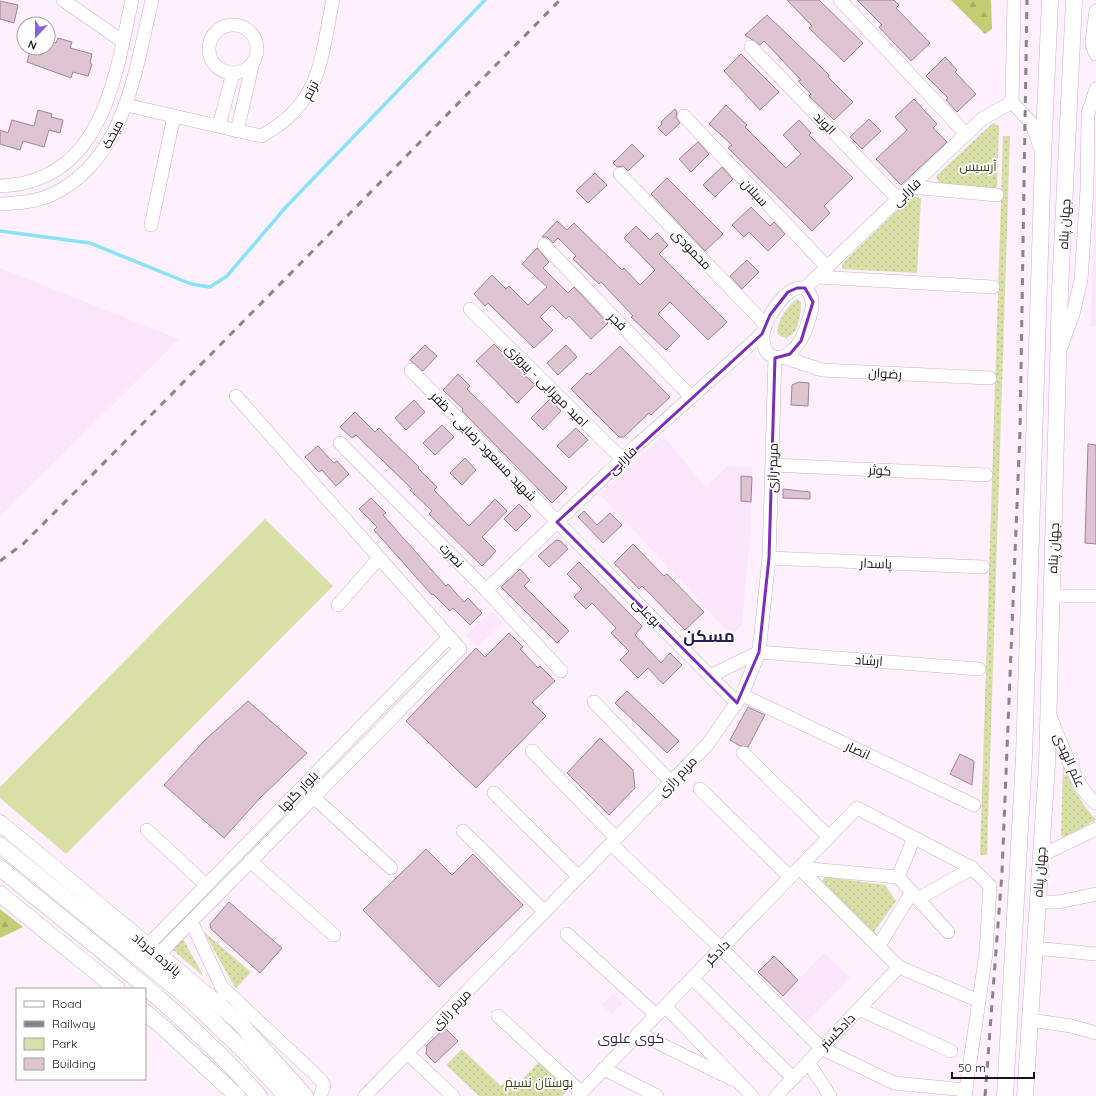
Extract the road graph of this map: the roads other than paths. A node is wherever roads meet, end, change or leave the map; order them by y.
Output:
1 (63, 0) edge
2 (132, 0) edge
3 (152, 0) edge
4 (333, 0) edge
5 (840, 0) edge
6 (1014, 0) edge
7 (1050, 0) edge
8 (1074, 0) edge
9 (1096, 11) edge
10 (1095, 31) edge
11 (122, 41) junction
12 (751, 47) dead end
13 (1096, 54) edge
14 (253, 62) junction
15 (233, 73) junction
16 (1096, 89) edge
17 (1012, 102) junction
18 (126, 105) junction
19 (174, 116) junction
20 (684, 116) dead end
21 (219, 126) junction
22 (237, 131) junction
23 (966, 134) junction
24 (1043, 158) junction
25 (1092, 160) edge
26 (620, 174) dead end
27 (0, 186) edge
28 (910, 187) junction
29 (997, 196) dead end
30 (898, 199) junction
31 (0, 204) edge
32 (151, 225) dead end
33 (544, 245) dead end
34 (822, 272) junction
35 (993, 287) dead end
36 (805, 288) junction
37 (470, 309) dead end
38 (763, 329) junction
39 (1059, 354) junction
40 (779, 358) junction
41 (411, 370) dead end
42 (990, 378) dead end
43 (236, 396) dead end
44 (691, 397) junction
45 (340, 443) dead end
46 (623, 460) junction
47 (773, 465) junction
48 (986, 475) dead end
49 (557, 522) junction
50 (379, 558) junction
51 (769, 558) junction
52 (983, 567) dead end
53 (486, 590) junction
54 (1052, 596) junction
55 (1096, 596) edge
56 (338, 605) dead end
57 (449, 637) junction
58 (759, 652) junction
59 (979, 669) dead end
60 (561, 671) dead end
61 (710, 676) junction
62 (740, 699) junction
63 (594, 702) dead end
64 (1049, 713) junction
65 (532, 751) dead end
66 (744, 753) dead end
67 (671, 782) junction
68 (302, 787) junction
69 (700, 789) dead end
70 (494, 793) dead end
71 (313, 797) junction
72 (1096, 803) edge
73 (974, 805) dead end
74 (0, 823) edge
75 (1096, 829) edge
76 (147, 830) dead end
77 (463, 831) dead end
78 (829, 837) junction
79 (914, 838) junction
80 (613, 841) junction
81 (0, 845) edge
82 (1040, 856) junction
83 (250, 861) junction
84 (0, 868) edge
85 (391, 868) dead end
86 (972, 868) junction
87 (794, 873) junction
88 (898, 877) junction
89 (579, 878) junction
90 (206, 885) junction
91 (0, 894) edge
92 (1096, 894) edge
93 (915, 895) junction
94 (1037, 902) junction
95 (545, 912) junction
96 (191, 921) junction
97 (948, 932) dead end
98 (567, 934) dead end
99 (334, 935) dead end
100 (878, 947) junction
101 (721, 948) junction
102 (1034, 948) junction
103 (152, 950) junction
104 (1096, 954) edge
105 (899, 968) junction
106 (692, 978) junction
107 (221, 986) junction
108 (116, 988) edge
109 (979, 1001) junction
110 (859, 1008) junction
111 (660, 1011) junction
112 (146, 1013) edge
113 (498, 1016) dead end
114 (1030, 1020) junction
115 (238, 1021) junction
116 (638, 1033) junction
117 (1096, 1033) edge
118 (821, 1048) junction
119 (951, 1051) dead end
120 (408, 1054) junction
121 (808, 1062) junction
122 (604, 1069) junction
123 (792, 1078) junction
124 (740, 1083) junction
125 (966, 1093) edge
126 (579, 1094) edge
127 (237, 1096) edge
128 (259, 1096) edge
129 (286, 1096) edge
130 (305, 1096) edge
131 (320, 1096) edge
132 (366, 1096) edge
133 (453, 1096) edge
134 (657, 1096) edge
135 (752, 1096) edge
136 (776, 1096) edge
137 (830, 1096) edge
138 (1005, 1096) edge
139 (1025, 1096) edge

1 - 11 street
2 - 11 street, میخک
3 - 18 street, میخک
4 - 22 street, ترنم
5 - 23 street
6 - 17 street
7 - 24 main road, جهان پناه
8 - 39 main road, جهان پناه
9 - 10 street
10 - 13 street
11 - 27 street, میخک
12 - 30 street, الوند
14 - 15 street
14 - 15 street
14 - 22 street
15 - 21 street
16 - 25 street
17 - 23 street, فارابی
17 - 24 street
18 - 19 street, ترنم
18 - 31 street, میخک
19 - 21 street, ترنم
19 - 32 street
20 - 34 street, سبلان
21 - 22 street, ترنم
23 - 28 street, فارابی
24 - 138 main road, جهان پناه
25 - 39 street
26 - 38 street, محمودی
28 - 29 street
28 - 30 street, فارابی
30 - 34 street, فارابی
33 - 44 street, فجر
34 - 35 street
34 - 36 street, فارابی
36 - 38 street, فارابی
36 - 40 street
37 - 46 street, امید مهرابی - پیروزی
38 - 40 street
38 - 44 street, فارابی
39 - 54 main road, جهان پناه
40 - 42 street, رضوان
40 - 47 street, مریم رازی
41 - 49 street, شهید مسعود رضایی - ظفر
43 - 50 street
44 - 46 street, فارابی
45 - 53 street, نصرت
46 - 49 street, فارابی
47 - 48 street, کوثر
47 - 51 street, مریم رازی
49 - 53 street, فارابی
49 - 61 street, بوعلی
50 - 56 street
50 - 57 street
51 - 52 street, پاسدار
51 - 58 street, مریم رازی
53 - 60 street, نصرت
54 - 55 street
54 - 64 main road, جهان پناه
57 - 68 street, بلوار گلها
57 - 71 street, بلوار گلها
58 - 59 street, ارشاد
58 - 61 street
58 - 62 street, مریم رازی
61 - 62 street, بوعلی
62 - 67 street, مریم رازی
62 - 73 street, انصار
63 - 67 street
64 - 72 street, علم الهدی
64 - 82 main road, جهان پناه
65 - 80 street
66 - 78 street
67 - 80 street, مریم رازی
68 - 71 street
68 - 90 street, بلوار گلها
69 - 87 street
70 - 89 street
71 - 83 street, بلوار گلها
71 - 85 street
74 - 103 main road, پانزده خرداد
75 - 82 street
76 - 90 street
77 - 95 street
78 - 79 street, دادگر
78 - 87 street, دادگر
79 - 86 street
79 - 88 street
80 - 89 street, مریم رازی
80 - 101 street
81 - 129 main road, پانزده خرداد
82 - 94 main road, جهان پناه
83 - 96 street, بلوار گلها
83 - 99 street
84 - 128 main road
86 - 93 street
86 - 109 street
87 - 88 street
87 - 100 street
87 - 101 street, دادگر
88 - 93 street
89 - 95 street, مریم رازی
90 - 103 street, بلوار گلها
91 - 108 main road
92 - 94 street
93 - 97 street
93 - 100 street
94 - 102 main road, جهان پناه
95 - 120 street, مریم رازی
96 - 103 street, بلوار گلها
96 - 107 street
98 - 111 street
100 - 105 street
101 - 106 street, دادگر
101 - 118 street
102 - 104 street
102 - 114 main road, جهان پناه
103 - 115 main road, پانزده خرداد
105 - 109 street
105 - 110 street, دادگستر
106 - 111 street, دادگر
106 - 123 street
107 - 115 street
107 - 131 street
109 - 125 street
110 - 118 street, دادگستر
110 - 119 street
111 - 116 street, دادگر
111 - 124 street
112 - 127 main road
113 - 126 street
114 - 117 street
114 - 139 main road, جهان پناه
115 - 130 main road, پانزده خرداد
116 - 122 street, دادگر
116 - 124 street
118 - 121 street, دادگستر
118 - 125 street
120 - 132 street, مریم رازی
120 - 133 street
121 - 123 street, دادگستر
121 - 137 street
122 - 126 street, دادگر
122 - 134 street
123 - 136 street, دادگستر
124 - 135 street

